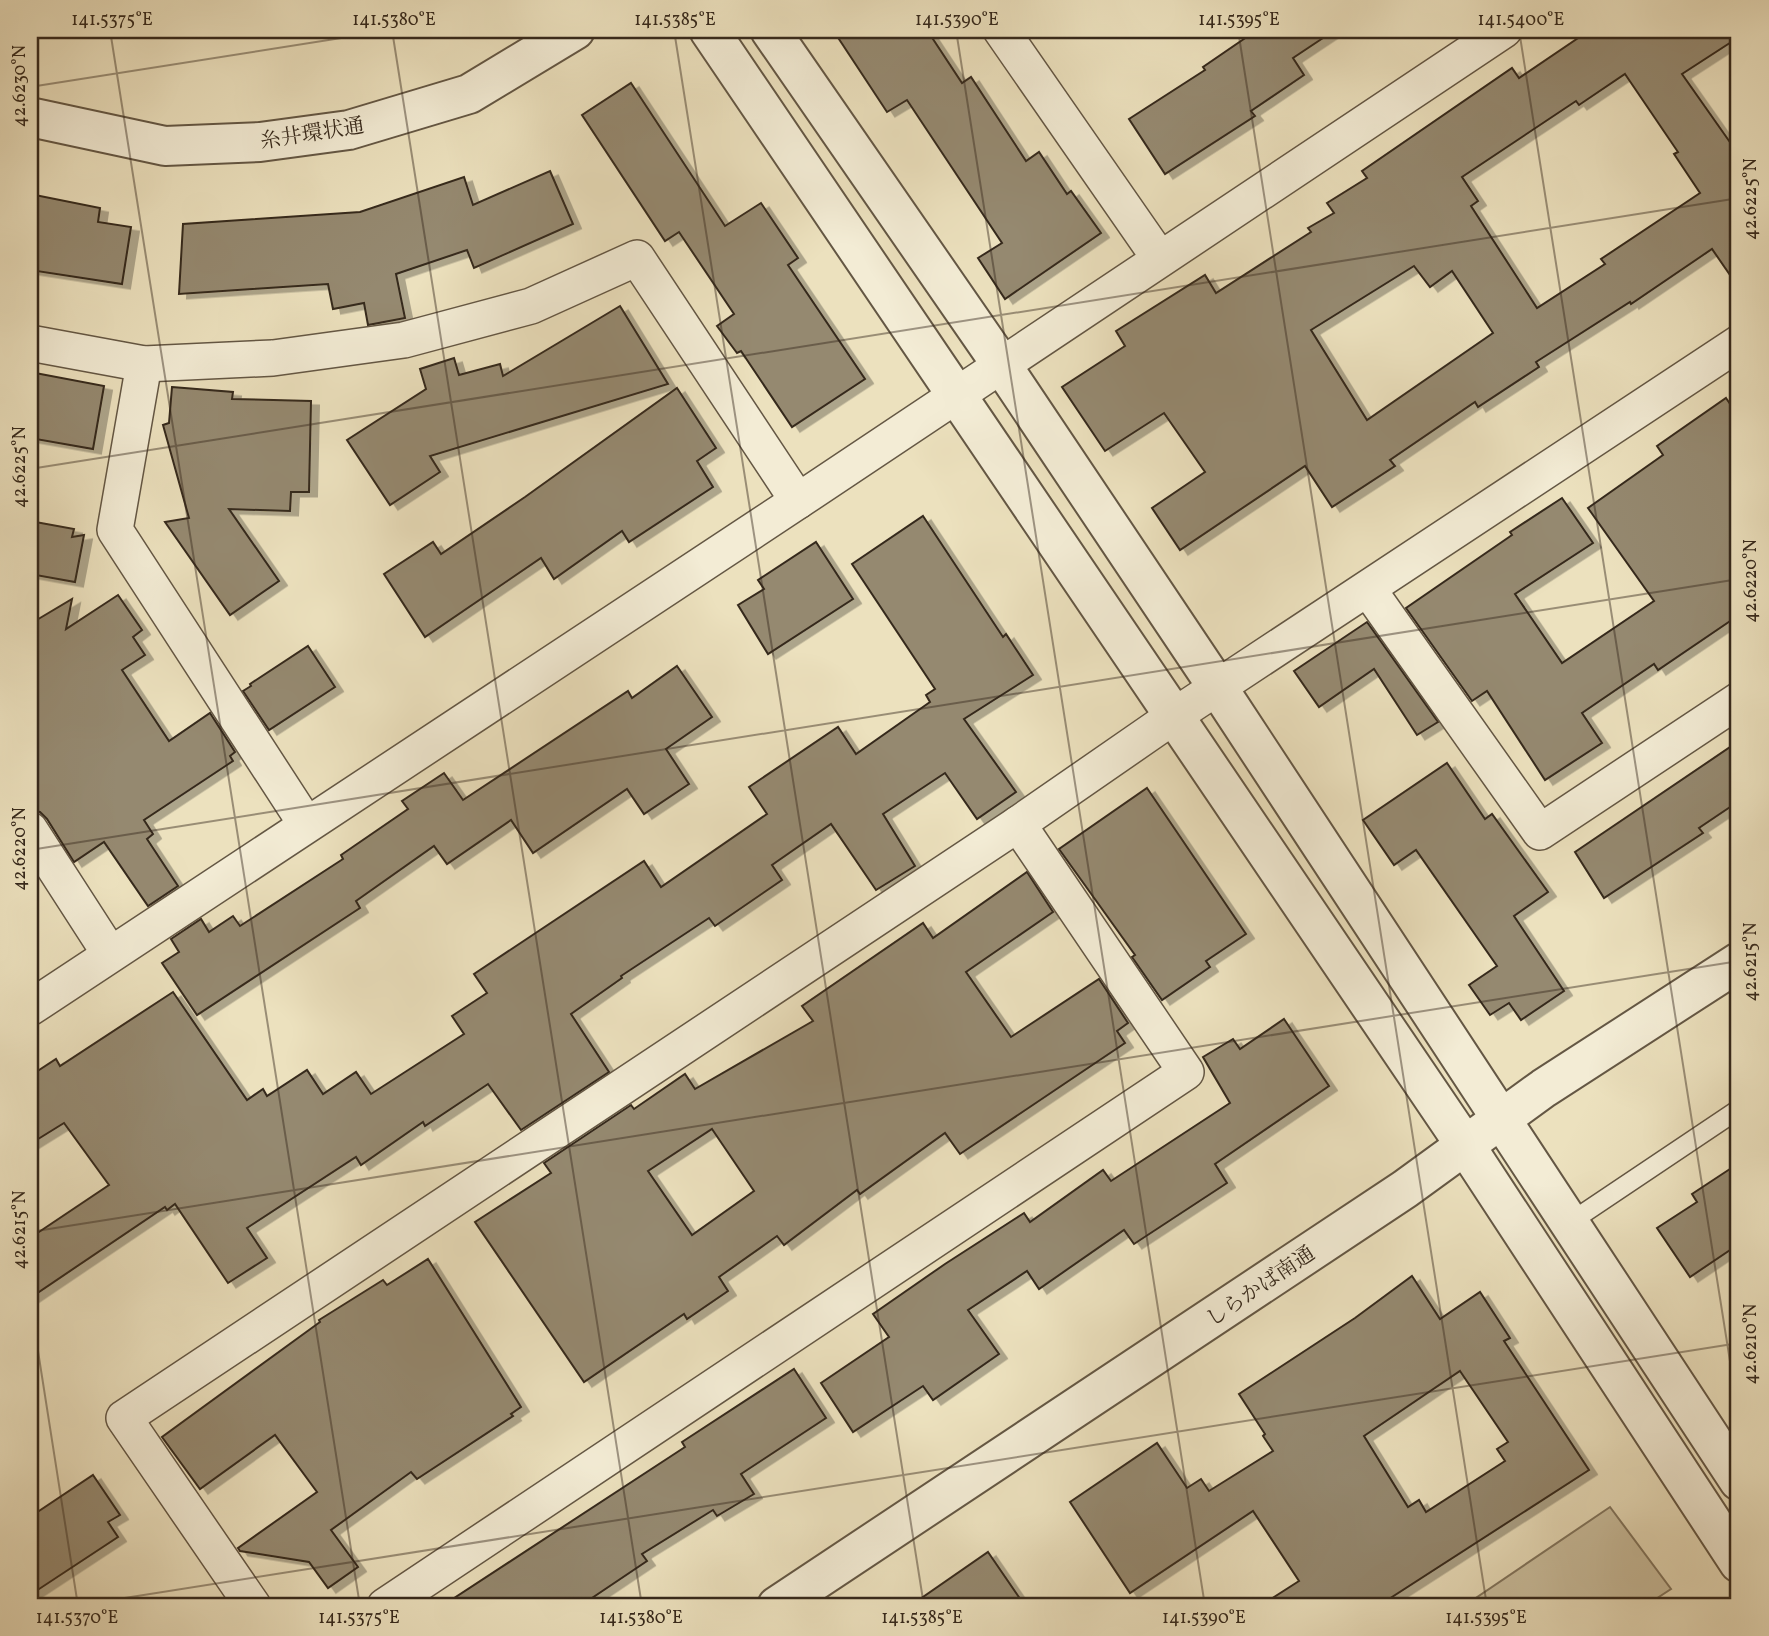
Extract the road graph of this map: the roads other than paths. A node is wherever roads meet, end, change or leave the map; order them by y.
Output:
1 (575, 30) edge
2 (709, 30) edge
3 (771, 30) edge
4 (1001, 30) edge
5 (1504, 30) edge
6 (30, 117) edge
7 (1160, 259) junction
8 (30, 343) edge
9 (1739, 343) edge
10 (144, 363) junction
11 (1001, 364) junction
12 (957, 394) junction
13 (798, 501) junction
14 (1368, 589) junction
15 (1218, 688) junction
16 (1739, 700) edge
17 (1174, 716) junction
18 (306, 824) junction
19 (1018, 824) junction
20 (30, 830) edge
21 (110, 954) junction
22 (1739, 962) edge
23 (30, 1008) edge
24 (1739, 1109) edge
25 (1500, 1119) junction
26 (1465, 1145) junction
27 (1569, 1223) junction
28 (1739, 1481) edge
29 (1739, 1563) edge
30 (253, 1606) edge
31 (385, 1606) edge
32 (777, 1606) edge

1 - 6 street, 糸井環状通
2 - 12 street
3 - 11 street
4 - 7 street
5 - 7 street
7 - 11 street
8 - 10 street
9 - 14 street
10 - 13 street
10 - 18 street
11 - 12 street
11 - 15 street
12 - 13 street
12 - 17 street
13 - 18 street
14 - 15 street
14 - 16 street
15 - 17 street
15 - 25 street
17 - 19 street
17 - 26 street
18 - 21 street
19 - 30 street
19 - 31 street
20 - 21 street
21 - 23 street
22 - 25 street, しらかば南通
24 - 27 lane
25 - 26 street, しらかば南通
25 - 27 street
26 - 29 street
26 - 32 street, しらかば南通
27 - 28 street

